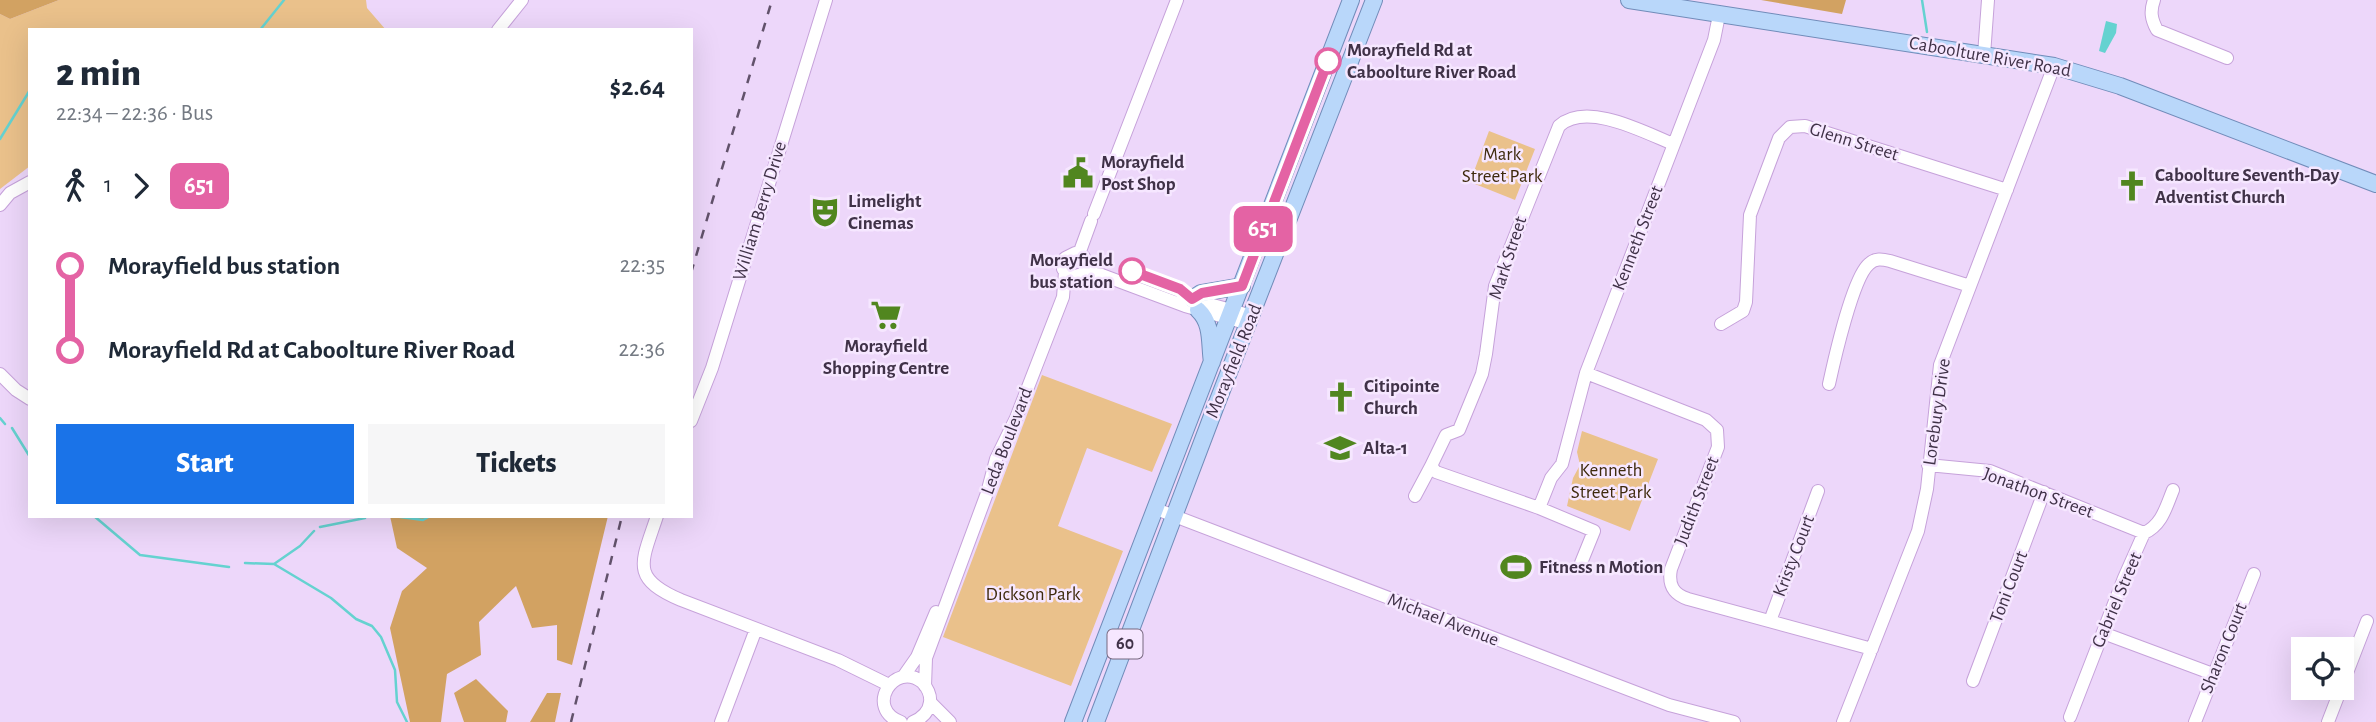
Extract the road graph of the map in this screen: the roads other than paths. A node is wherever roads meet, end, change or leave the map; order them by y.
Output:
1 (522, 0) edge
2 (825, 0) edge
3 (1177, 0) edge
4 (1351, 0) edge
5 (1374, 0) edge
6 (1629, 0) edge
7 (1988, 0) edge
8 (2154, 0) edge
9 (1719, 15) junction
10 (500, 28) edge
11 (1984, 55) junction
12 (2227, 58) dead end
13 (2054, 66) junction
14 (1673, 144) junction
15 (28, 183) edge
16 (2376, 184) edge
17 (2007, 190) junction
18 (0, 205) edge
19 (1078, 268) junction
20 (1242, 286) junction
21 (1970, 286) junction
22 (1195, 305) junction
23 (1231, 314) junction
24 (1250, 320) junction
25 (1721, 324) dead end
26 (1212, 362) junction
27 (1586, 373) junction
28 (0, 374) edge
29 (1829, 384) dead end
30 (28, 398) edge
31 (693, 416) edge
32 (1431, 466) junction
33 (1928, 466) junction
34 (2174, 490) dead end
35 (1818, 491) dead end
36 (2045, 492) junction
37 (1415, 496) dead end
38 (1539, 508) junction
39 (1156, 509) junction
40 (1173, 516) junction
41 (656, 518) edge
42 (2144, 533) junction
43 (1581, 563) dead end
44 (2254, 574) dead end
45 (952, 585) junction
46 (1770, 621) junction
47 (2367, 621) dead end
48 (756, 629) junction
49 (2103, 633) junction
50 (1872, 649) junction
51 (2213, 674) junction
52 (903, 677) junction
53 (1973, 681) dead end
54 (889, 685) junction
55 (925, 686) junction
56 (930, 702) junction
57 (2070, 717) dead end
58 (919, 721) edge
59 (721, 722) edge
60 (901, 722) edge
61 (950, 722) edge
62 (1073, 722) edge
63 (1096, 722) edge
64 (1734, 722) edge
65 (1843, 722) edge
66 (2195, 722) edge
67 (2328, 722) edge

1 - 10 street
2 - 31 street, William Berry Drive
3 - 19 street, Leda Boulevard
4 - 20 main road, Morayfield Road / 60
5 - 24 main road, Morayfield Road / 60
6 - 9 main road, Caboolture River Road
7 - 11 street
8 - 12 street
9 - 11 main road, Caboolture River Road
9 - 14 street, Kenneth Street
11 - 13 main road, Caboolture River Road
13 - 16 main road, Caboolture River Road
13 - 17 street, Lorebury Drive
14 - 27 street, Kenneth Street
14 - 32 street, Mark Street
15 - 18 street
17 - 21 street, Lorebury Drive
17 - 25 street, Glenn Street
19 - 22 street
19 - 45 street, Leda Boulevard
20 - 22 main road
20 - 23 main road, Morayfield Road / 60
21 - 29 street
21 - 33 street, Lorebury Drive
22 - 23 street
22 - 26 main road
23 - 24 street
23 - 26 main road, Morayfield Road / 60
24 - 40 main road, Morayfield Road / 60
26 - 39 main road, Morayfield Road / 60
27 - 38 street, Kenneth Street
27 - 46 street, Judith Street
28 - 30 street
32 - 37 street
32 - 38 street
33 - 36 street, Jonathon Street
33 - 50 street, Lorebury Drive
34 - 42 street, Gabriel Street
35 - 46 street, Kristy Court
36 - 42 street, Jonathon Street
36 - 53 street, Toni Court
38 - 43 street
39 - 40 street, Michael Avenue
39 - 62 main road, Morayfield Road / 60
40 - 63 main road, Morayfield Road / 60
40 - 64 street, Michael Avenue
41 - 48 street
42 - 49 street, Gabriel Street
44 - 51 street, Sharon Court
45 - 52 street, Leda Boulevard
45 - 55 street, Leda Boulevard
46 - 50 street, Judith Street
47 - 67 street
48 - 54 street
48 - 59 street
49 - 51 street
49 - 57 street, Gabriel Street
50 - 65 street, Lorebury Drive
51 - 66 street, Sharon Court
52 - 54 street
52 - 55 street
54 - 60 street
55 - 56 street
56 - 58 street
56 - 61 street

